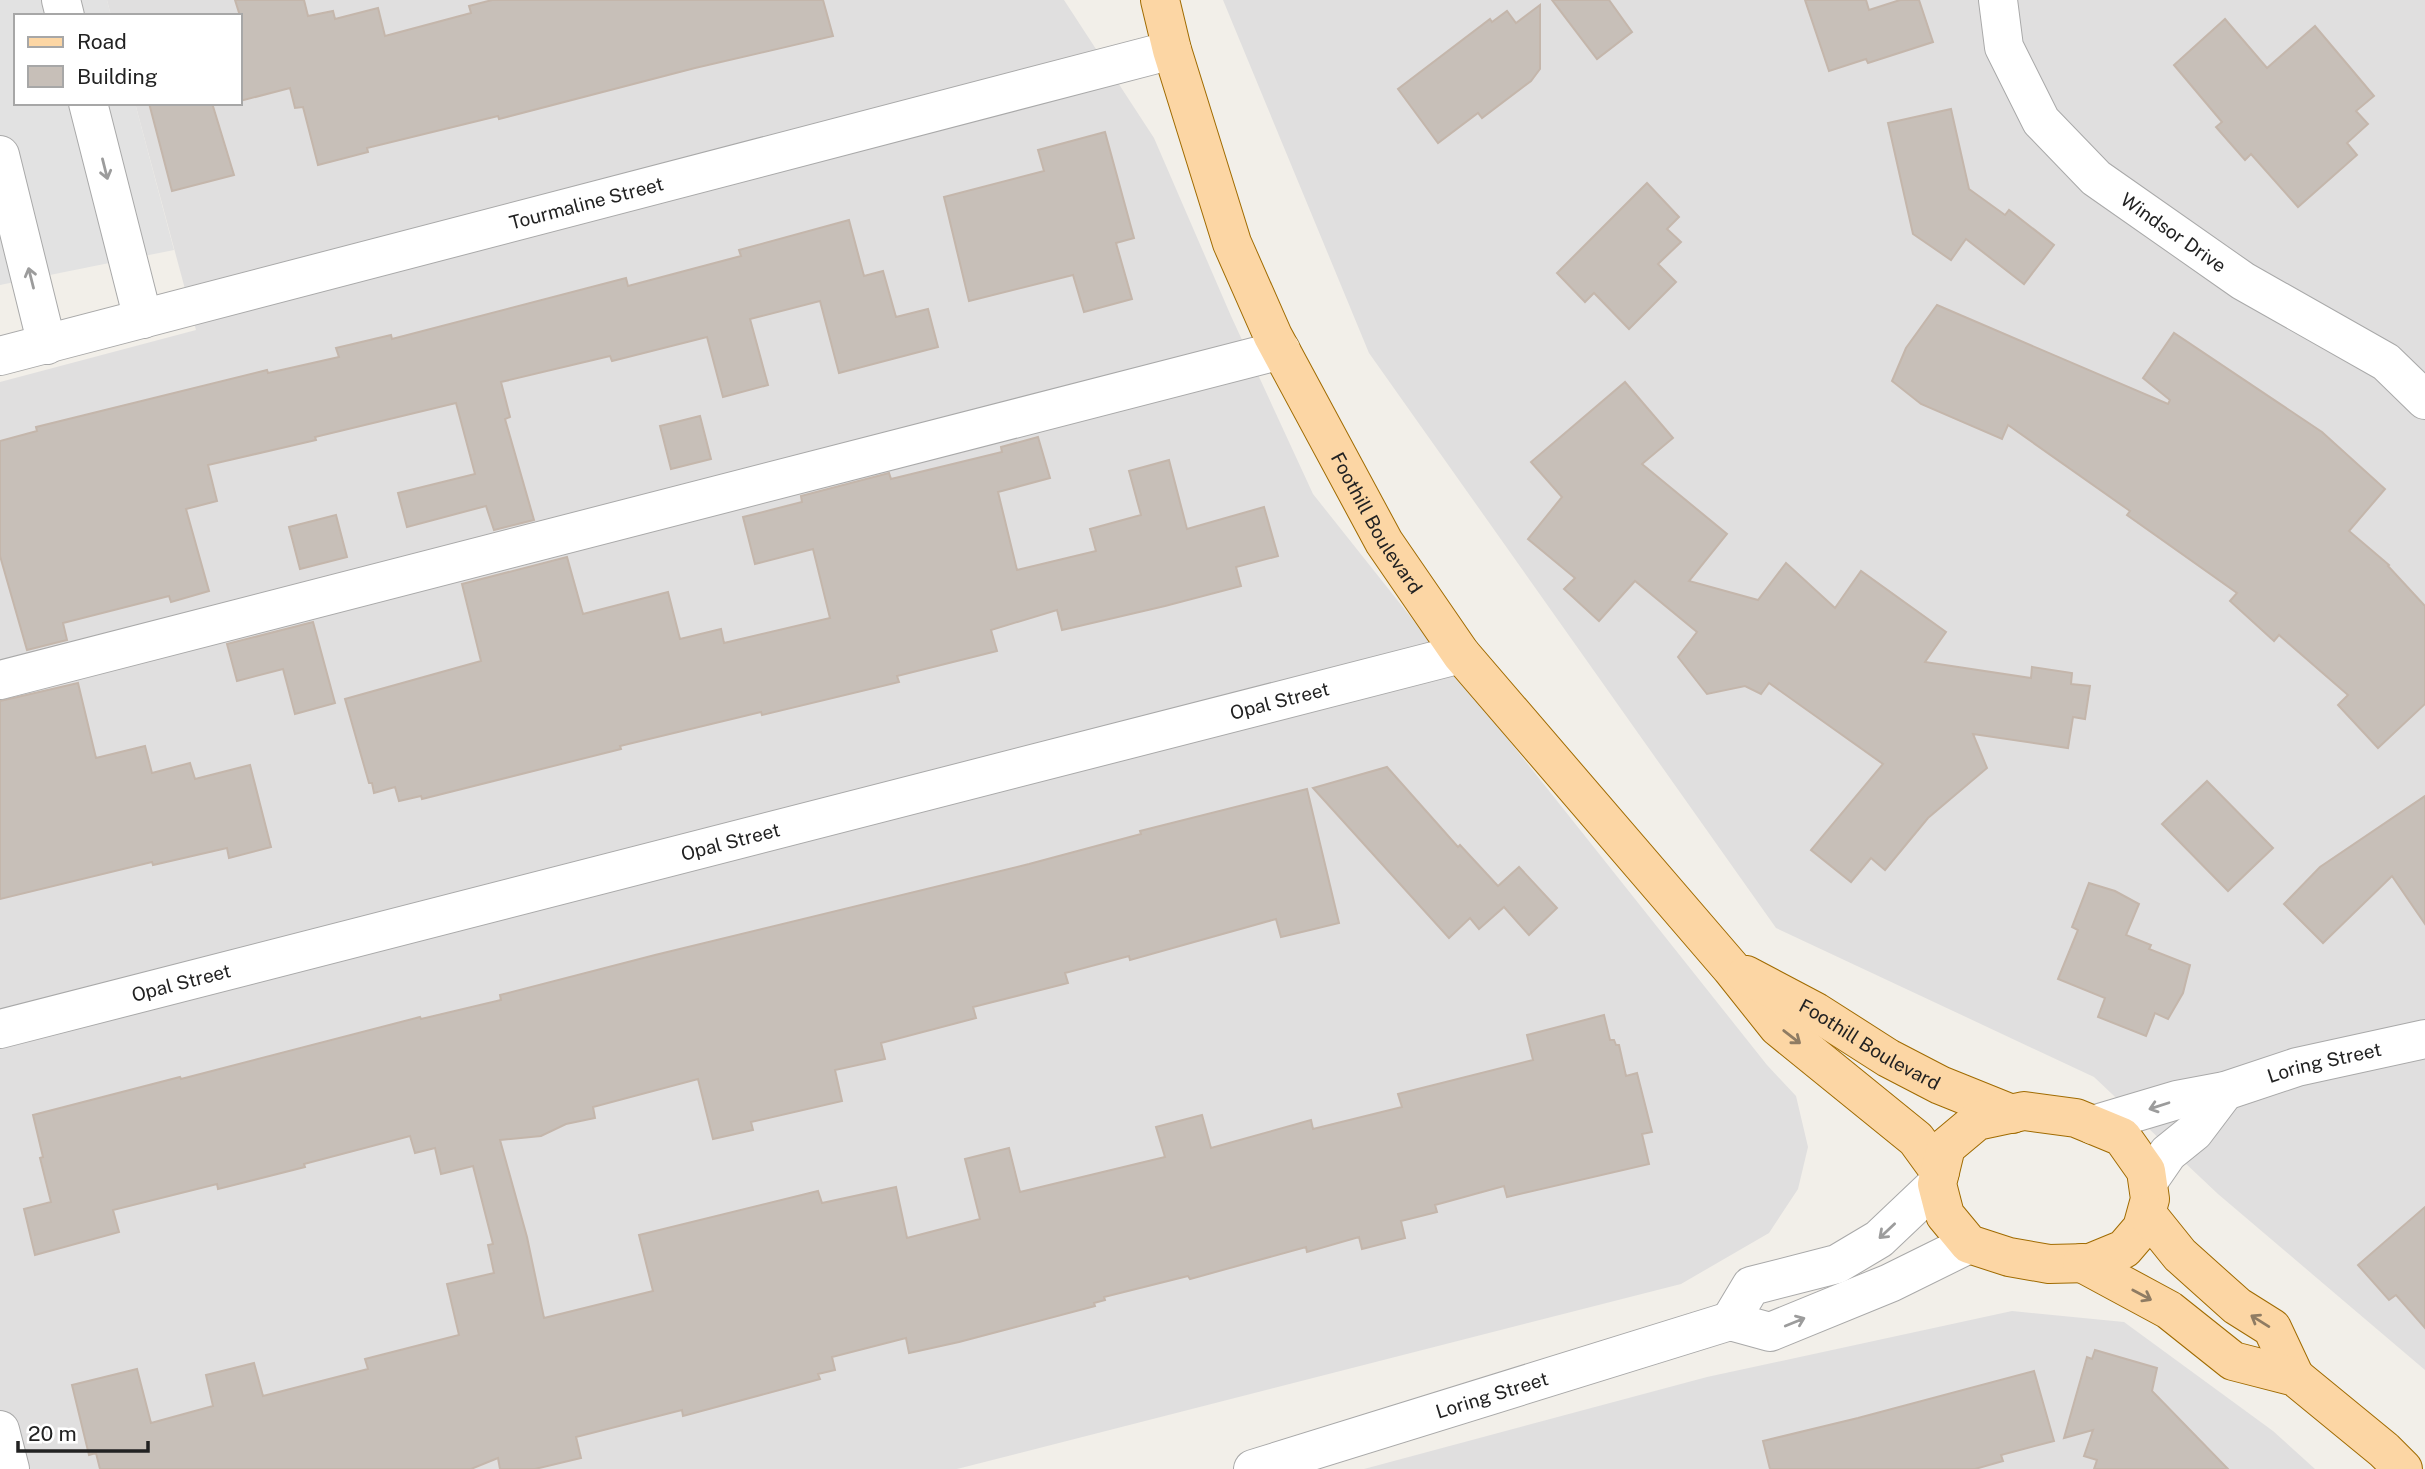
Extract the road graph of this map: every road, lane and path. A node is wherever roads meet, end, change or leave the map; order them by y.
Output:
1 (1160, 0) edge
2 (1998, 0) edge
3 (1172, 50) junction
4 (89, 105) edge
5 (0, 155) edge
6 (144, 319) junction
7 (47, 345) junction
8 (1281, 350) junction
9 (0, 356) edge
10 (2425, 400) edge
11 (1461, 654) junction
12 (0, 680) edge
13 (1731, 968) junction
14 (0, 1029) edge
15 (2425, 1039) edge
16 (2225, 1091) junction
17 (2012, 1114) junction
18 (2094, 1125) junction
19 (1939, 1178) junction
20 (2147, 1198) junction
21 (1969, 1244) junction
22 (2082, 1263) junction
23 (1730, 1321) junction
24 (2295, 1377) junction
25 (0, 1430) edge
26 (10, 1469) edge
27 (1253, 1469) edge
28 (2403, 1469) edge

1 - 3 main road, Foothill Boulevard
2 - 10 street, Windsor Drive
3 - 6 street, Tourmaline Street
3 - 8 main road, Foothill Boulevard
4 -> 6 street
7 -> 5 street
6 - 7 street, Tourmaline Street
7 - 9 street, Tourmaline Street
8 - 11 main road, Foothill Boulevard
8 - 12 street
11 - 13 main road, Foothill Boulevard
11 - 14 street, Opal Street
13 - 17 main road, Foothill Boulevard
13 -> 19 main road, Foothill Boulevard
15 - 16 street, Loring Street
16 -> 18 street, Loring Street
16 - 20 street
17 - 18 main road
17 - 19 main road
18 - 20 main road
19 - 21 main road
19 -> 23 street
20 - 22 main road
24 -> 20 main road
21 - 22 main road
23 -> 21 street
22 -> 24 main road
23 - 27 street, Loring Street
24 - 28 main road
25 - 26 street

